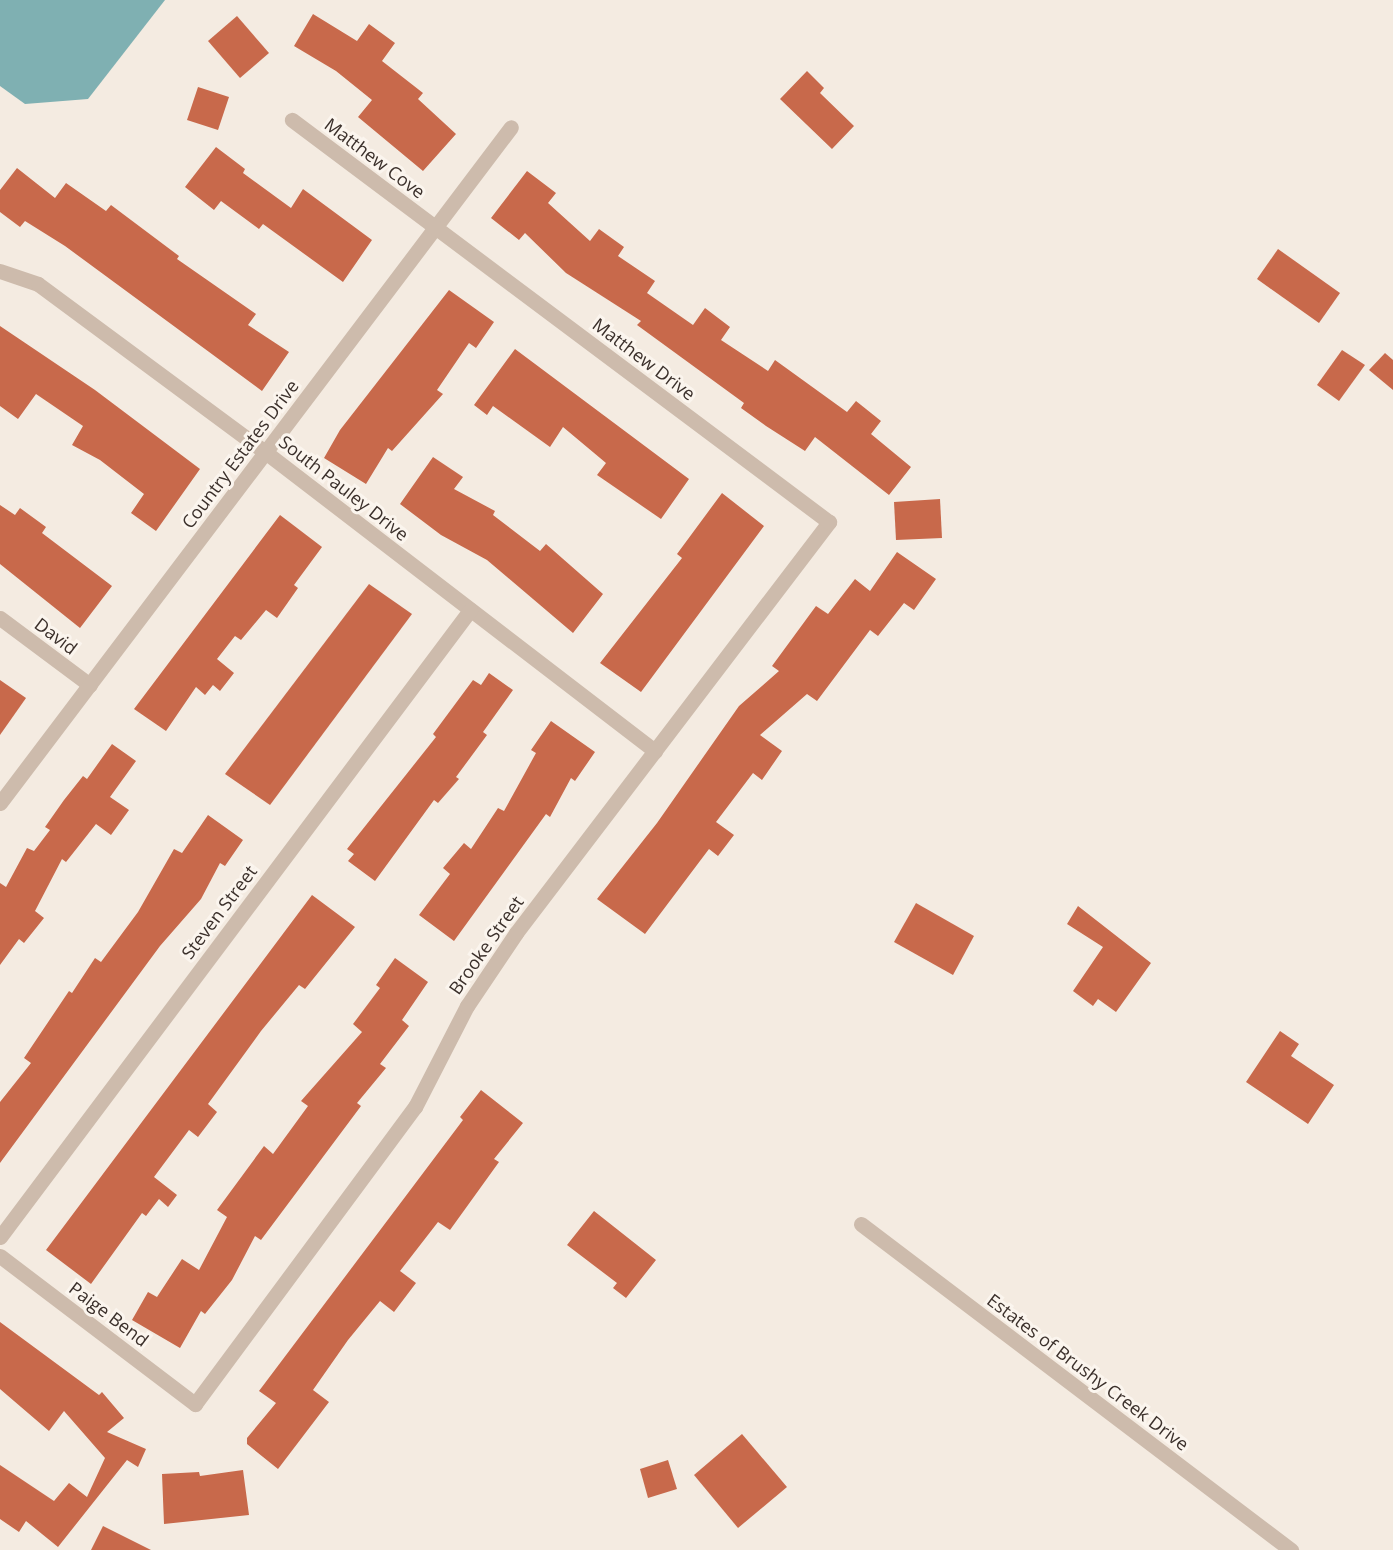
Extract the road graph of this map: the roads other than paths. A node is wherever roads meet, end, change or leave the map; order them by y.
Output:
1 (292, 120) dead end
2 (511, 127) dead end
3 (435, 227) junction
4 (0, 271) edge
5 (265, 453) junction
6 (829, 522) joint
7 (470, 610) junction
8 (0, 618) edge
9 (90, 685) junction
10 (655, 751) junction
11 (0, 803) edge
12 (861, 1224) dead end
13 (0, 1237) edge
14 (0, 1256) edge
15 (195, 1404) joint
16 (1291, 1550) edge

1 - 3 street, Matthew Cove
2 - 3 street, Country Estates Drive
3 - 5 street, Country Estates Drive
3 - 6 street, Matthew Drive
4 - 5 street, South Pauley Drive
5 - 7 street, South Pauley Drive
5 - 9 street, Country Estates Drive
6 - 10 street, Brooke Street
7 - 10 street, South Pauley Drive
7 - 13 street, Steven Street
8 - 9 street, David
9 - 11 street, Country Estates Drive
10 - 15 street, Brooke Street
12 - 16 street, Estates of Brushy Creek Drive
14 - 15 street, Paige Bend

